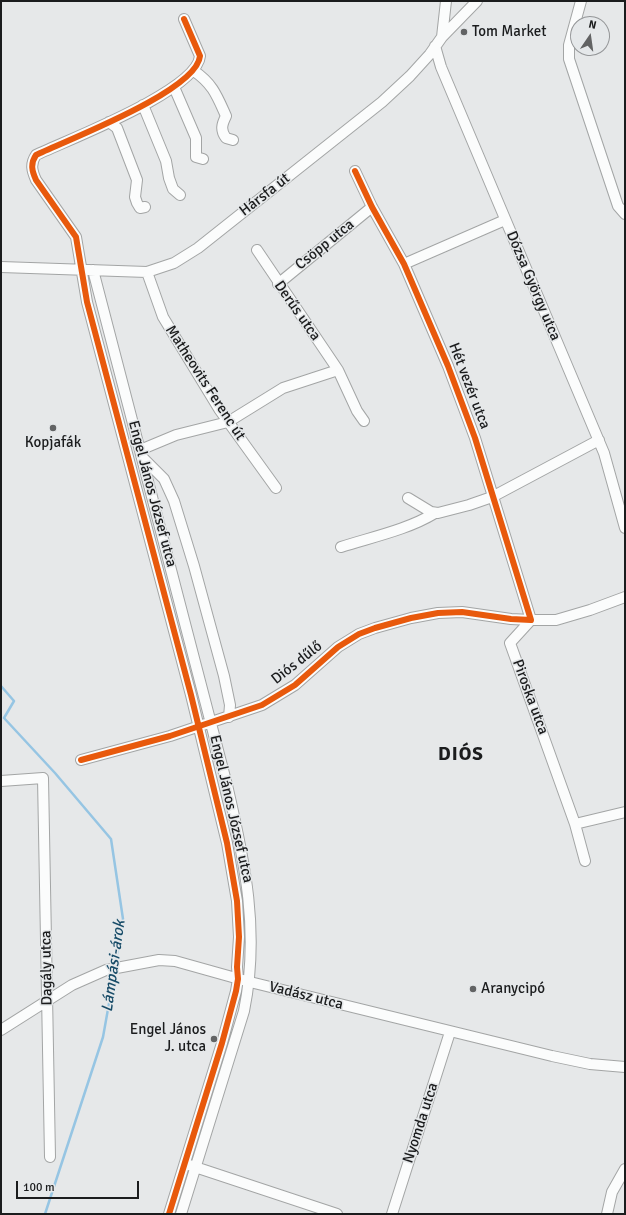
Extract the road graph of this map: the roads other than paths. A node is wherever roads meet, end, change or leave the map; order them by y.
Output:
1 (446, 1) edge
2 (477, 1) edge
3 (581, 1) edge
4 (184, 19) dead end
5 (442, 37) junction
6 (435, 46) junction
7 (194, 71) junction
8 (174, 87) junction
9 (143, 105) junction
10 (109, 122) junction
11 (233, 140) dead end
12 (203, 159) dead end
13 (355, 171) dead end
14 (180, 195) dead end
15 (145, 207) dead end
16 (372, 207) junction
17 (625, 214) edge
18 (505, 220) junction
19 (257, 250) dead end
20 (404, 264) junction
21 (1, 267) edge
22 (87, 269) junction
23 (146, 272) junction
24 (278, 284) junction
25 (338, 370) junction
26 (364, 421) dead end
27 (228, 422) junction
28 (599, 440) junction
29 (141, 453) junction
30 (276, 488) dead end
31 (492, 497) junction
32 (408, 498) dead end
33 (435, 513) junction
34 (625, 528) edge
35 (341, 547) dead end
36 (625, 597) edge
37 (531, 620) junction
38 (229, 717) junction
39 (211, 724) junction
40 (199, 727) junction
41 (80, 760) dead end
42 (1, 781) edge
43 (625, 812) edge
44 (576, 824) junction
45 (585, 861) dead end
46 (238, 978) junction
47 (250, 982) junction
48 (47, 1001) junction
49 (1, 1030) edge
50 (450, 1032) junction
51 (625, 1067) edge
52 (50, 1157) dead end
53 (184, 1163) junction
54 (195, 1166) junction
55 (625, 1169) edge
56 (169, 1214) edge
57 (181, 1214) edge
58 (337, 1214) edge
59 (392, 1214) edge
60 (607, 1214) edge

1 - 5 street
2 - 5 street, Hársfa út
3 - 17 street
4 - 7 street
5 - 6 street, Hársfa út
6 - 18 street, Dózsa György utca
6 - 23 street, Hársfa út
7 - 8 street
7 - 11 street
8 - 9 street
8 - 12 street
9 - 10 street
9 - 14 street
10 - 15 street
10 - 22 street
13 - 16 street, Hét vezér utca
16 - 20 street, Hét vezér utca
16 - 24 street, Csöpp utca
18 - 20 street
18 - 28 street, Dózsa György utca
19 - 24 street, Derűs utca
20 - 31 street, Hét vezér utca
21 - 22 street, Hársfa út
22 - 23 street, Hársfa út
22 - 29 street, Engel János József utca
22 - 40 street, Engel János József utca
23 - 27 street, Matheovits Ferenc út
24 - 25 street, Derűs utca
25 - 26 street, Derűs utca
25 - 27 street
27 - 29 street
27 - 30 street, Matheovits Ferenc út
28 - 31 street
28 - 34 street, Dózsa György utca
29 - 38 street
29 - 39 street, Engel János József utca
31 - 33 street
31 - 37 street, Hét vezér utca
32 - 33 street
33 - 35 street
36 - 37 street
37 - 38 street, Diós dűlő
37 - 44 street, Piroska utca
38 - 39 street, Diós dűlő
39 - 40 street, Diós dűlő
39 - 47 street, Engel János József utca
40 - 41 street, Diós dűlő
40 - 46 street, Engel János József utca
42 - 48 street, Dagály utca
43 - 44 street
44 - 45 street
46 - 47 street, Vadász utca
46 - 48 street, Vadász utca
46 - 53 street, Engel János József utca
47 - 50 street, Vadász utca
47 - 54 street, Engel János József utca
48 - 49 street, Vadász utca
48 - 52 street, Dagály utca
50 - 51 street, Vadász utca
50 - 59 street, Nyomda utca
53 - 54 street
53 - 56 street, Engel János József utca
54 - 57 street, Engel János József utca
54 - 58 street
55 - 60 street

